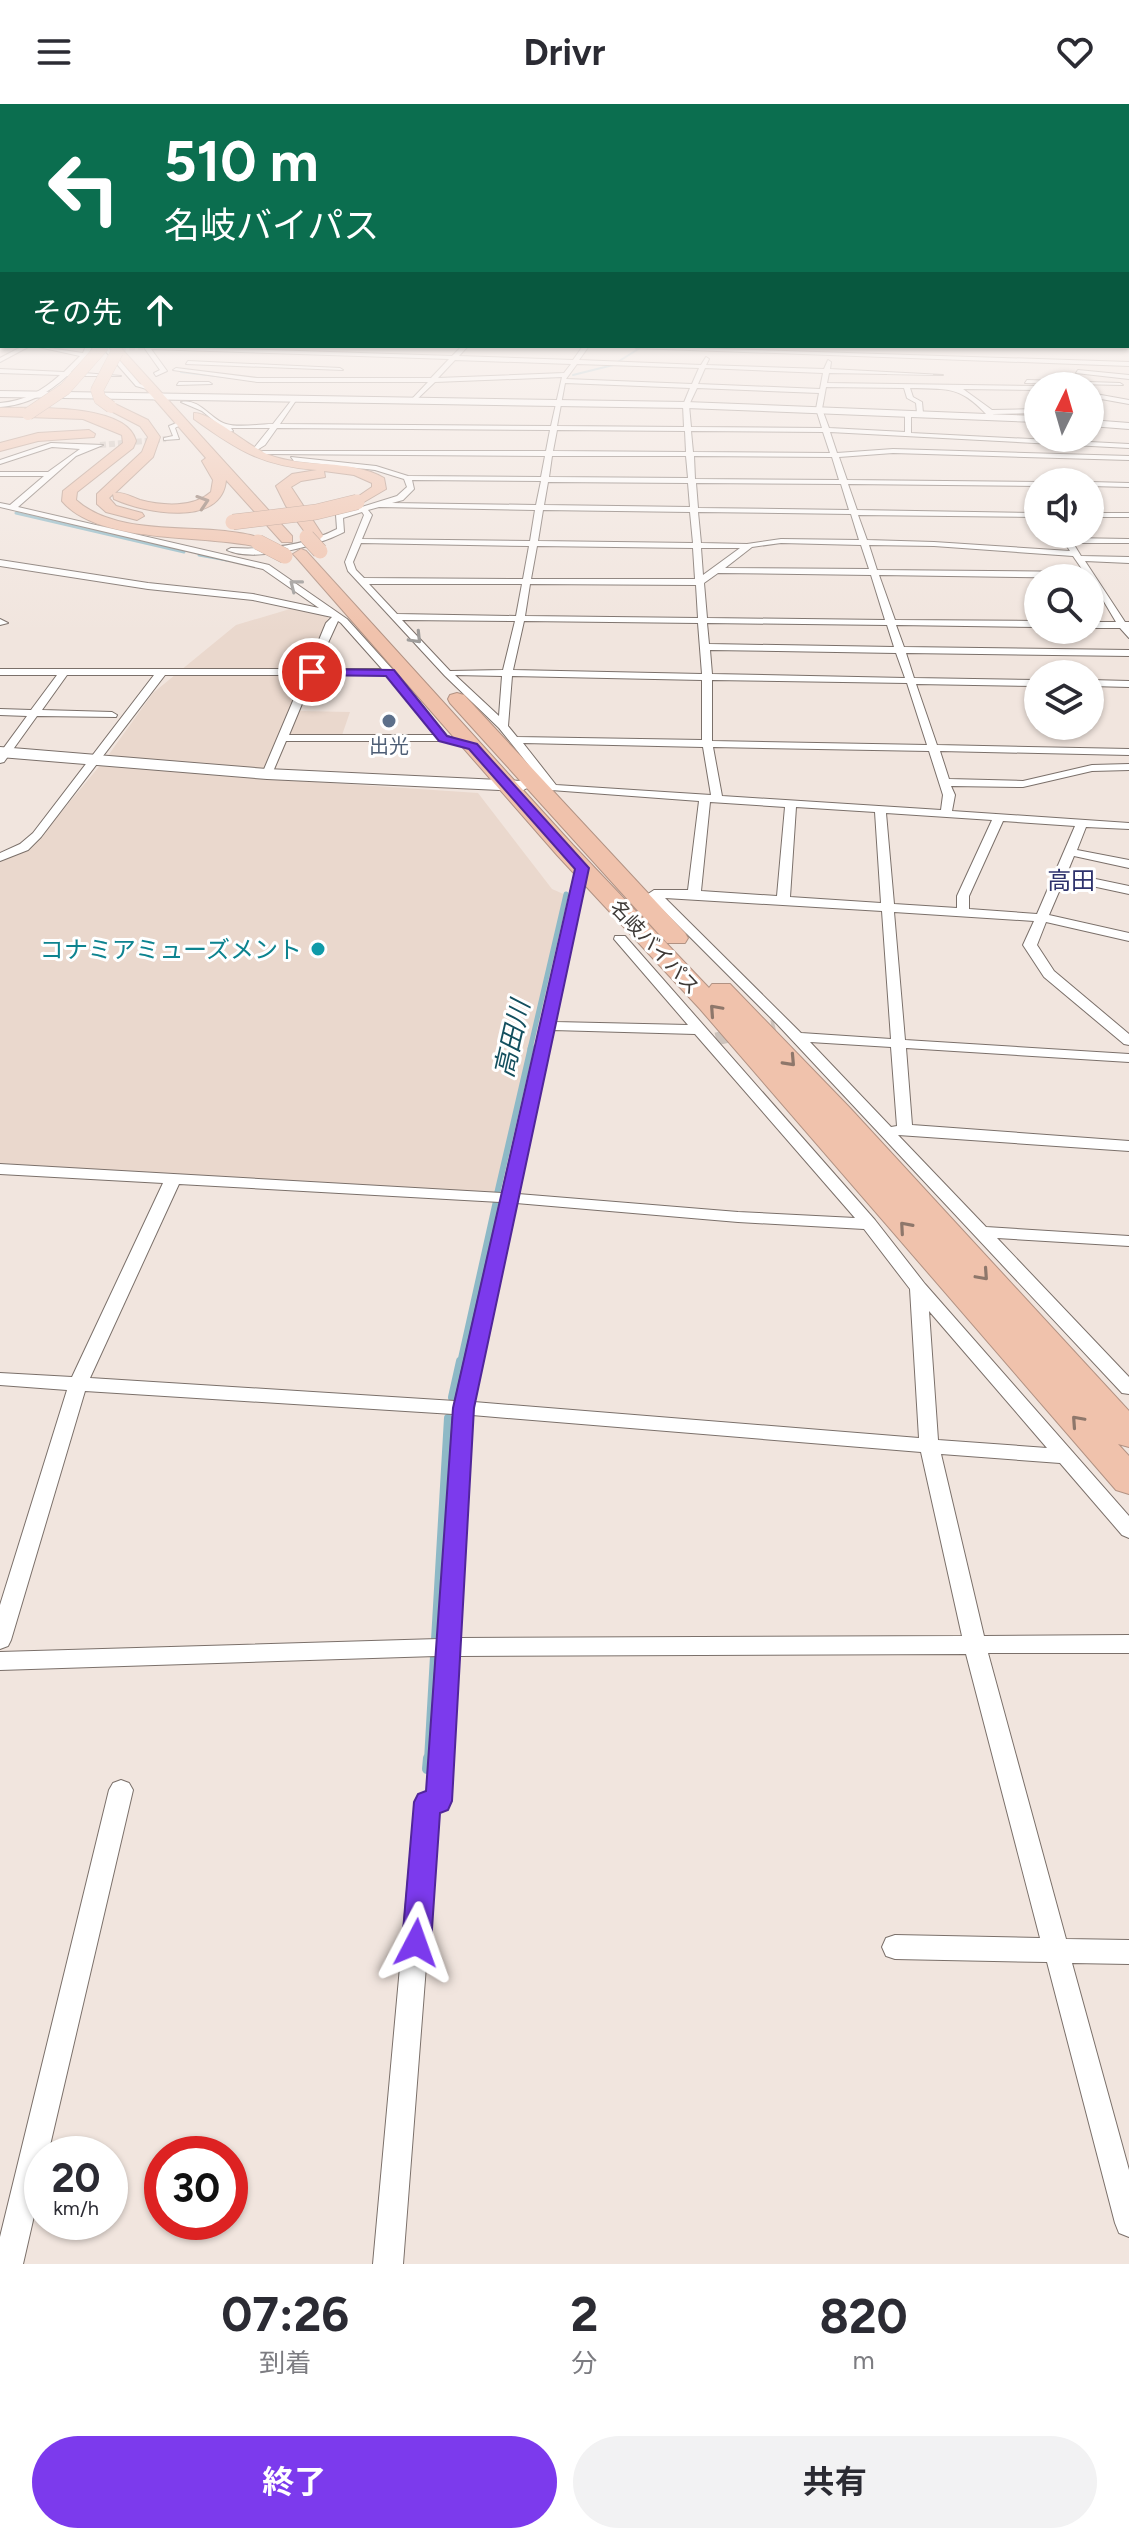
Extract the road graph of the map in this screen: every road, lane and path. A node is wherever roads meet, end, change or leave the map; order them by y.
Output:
1 (126, 432) edge
2 (139, 432) edge
3 (153, 432) edge
4 (174, 432) edge
5 (189, 432) edge
6 (190, 432) edge
7 (213, 432) edge
8 (220, 432) edge
9 (233, 432) edge
10 (272, 432) edge
11 (411, 432) edge
12 (552, 432) edge
13 (688, 432) edge
14 (826, 432) edge
15 (850, 432) edge
16 (908, 432) edge
17 (967, 432) edge
18 (908, 436) junction
19 (969, 438) junction
20 (166, 439) tunnel mouth
21 (1003, 440) junction
22 (1024, 440) edge
23 (1104, 443) edge
24 (100, 445) tunnel mouth
25 (0, 447) edge
26 (86, 447) junction
27 (1128, 447) edge
28 (260, 450) junction
29 (403, 451) junction
30 (549, 452) junction
31 (690, 454) junction
32 (834, 455) junction
33 (1014, 457) junction
34 (1129, 458) edge
35 (106, 461) junction
36 (240, 461) dead end
37 (0, 462) edge
38 (138, 463) junction
39 (1020, 466) dead end
40 (390, 471) junction
41 (0, 474) edge
42 (49, 474) junction
43 (84, 478) junction
44 (407, 478) junction
45 (119, 479) junction
46 (544, 479) junction
47 (692, 480) junction
48 (843, 482) junction
49 (1024, 484) edge
50 (1104, 484) edge
51 (1129, 485) edge
52 (271, 494) dead end
53 (356, 503) junction
54 (379, 505) junction
55 (13, 507) junction
56 (1, 510) edge
57 (540, 510) junction
58 (694, 512) junction
59 (854, 513) junction
60 (1024, 514) edge
61 (1104, 515) edge
62 (1129, 515) edge
63 (232, 520) junction
64 (1104, 539) edge
65 (357, 541) junction
66 (1129, 541) edge
67 (156, 542) junction
68 (532, 543) junction
69 (138, 544) dead end
70 (863, 544) junction
71 (946, 544) junction
72 (697, 546) junction
73 (748, 546) junction
74 (1072, 548) edge
75 (309, 549) junction
76 (1077, 556) junction
77 (1129, 560) edge
78 (0, 563) edge
79 (1082, 564) edge
80 (718, 570) junction
81 (872, 572) junction
82 (960, 573) junction
83 (1024, 574) edge
84 (361, 581) junction
85 (700, 582) junction
86 (525, 583) junction
87 (1104, 595) edge
88 (340, 613) junction
89 (396, 617) junction
90 (520, 618) junction
91 (703, 620) junction
92 (889, 622) junction
93 (1024, 624) edge
94 (1104, 625) edge
95 (1126, 625) edge
96 (1129, 635) edge
97 (705, 647) junction
98 (898, 649) junction
99 (1129, 653) edge
100 (65, 671) junction
101 (0, 672) edge
102 (312, 672) junction
103 (390, 672) junction
104 (161, 673) junction
105 (507, 673) junction
106 (448, 674) junction
107 (707, 677) junction
108 (911, 681) junction
109 (1024, 683) edge
110 (1104, 683) edge
111 (1129, 684) edge
112 (0, 712) edge
113 (37, 712) junction
114 (112, 715) dead end
115 (503, 726) junction
116 (283, 738) junction
117 (443, 738) junction
118 (515, 740) junction
119 (707, 742) junction
120 (473, 747) junction
121 (934, 750) junction
122 (1129, 752) edge
123 (3, 755) edge
124 (91, 759) junction
125 (1129, 767) edge
126 (267, 774) junction
127 (944, 782) junction
128 (537, 791) junction
129 (711, 799) junction
130 (791, 804) junction
131 (880, 809) junction
132 (946, 813) junction
133 (999, 818) junction
134 (1082, 823) junction
135 (1129, 826) edge
136 (1070, 852) junction
137 (0, 857) edge
138 (1129, 864) edge
139 (582, 868) junction
140 (1061, 876) junction
141 (1129, 890) edge
142 (654, 894) junction
143 (694, 894) junction
144 (783, 900) junction
145 (890, 907) junction
146 (620, 909) junction
147 (963, 911) junction
148 (1043, 918) junction
149 (1129, 937) edge
150 (620, 939) joint
151 (547, 1026) junction
152 (785, 1027) junction
153 (708, 1037) junction
154 (1129, 1041) edge
155 (898, 1042) junction
156 (1129, 1058) edge
157 (897, 1131) junction
158 (1129, 1146) edge
159 (0, 1169) edge
160 (172, 1181) junction
161 (510, 1198) junction
162 (869, 1224) junction
163 (982, 1232) junction
164 (1129, 1241) edge
165 (919, 1288) junction
166 (0, 1379) edge
167 (77, 1386) junction
168 (1129, 1388) edge
169 (463, 1408) junction
170 (1129, 1434) edge
171 (929, 1445) junction
172 (1067, 1457) junction
173 (1129, 1480) edge
174 (1129, 1530) edge
175 (0, 1640) edge
176 (1129, 1644) edge
177 (975, 1645) junction
178 (450, 1647) junction
179 (0, 1661) edge
180 (121, 1790) dead end
181 (895, 1947) dead end
182 (1059, 1952) junction
183 (1129, 1952) edge
184 (1129, 2223) edge
185 (8, 2264) edge
186 (388, 2264) edge

1 - 35 highway
2 - 38 highway
3 - 38 highway, bridge
4 - 20 street
45 -> 5 highway
6 - 75 highway, 名岐バイパス
7 - 36 highway
8 - 53 highway
9 - 28 street
10 - 28 street
11 - 29 street
12 - 30 street
13 - 31 street
14 - 32 street
15 - 18 street
16 - 18 street
17 - 19 street
18 - 19 street
19 - 21 street
21 - 22 street
21 - 33 street
23 - 27 street
24 - 26 street
25 - 35 highway
26 - 37 street
26 - 42 street
28 - 29 street
28 - 40 street
29 - 30 street
29 - 40 street
30 - 31 street
30 - 46 street
31 - 32 street
31 - 47 street
32 - 33 street
32 - 48 street
33 - 34 street
33 - 39 street
35 - 43 highway
38 - 45 highway
40 - 44 street
41 - 42 street
42 - 55 street
43 - 63 highway
43 - 75 highway, bridge
44 - 46 street
44 - 54 street
45 - 63 highway
46 - 47 street
46 - 57 street
47 - 48 street
47 - 58 street
48 - 49 street
48 - 59 street
50 - 51 street
52 - 75 highway, 名岐バイパス
53 - 54 street
53 - 63 highway, bridge
53 - 65 street
53 - 67 street
53 - 75 highway
54 - 57 street
55 - 56 street
55 - 67 street
56 - 69 street
57 - 58 street
57 - 68 street
58 - 59 street
58 - 72 street
59 - 60 street
59 - 70 street
61 - 62 street
64 - 66 street
65 - 68 street
65 - 84 street
88 -> 67 street
68 - 72 street
68 - 86 street
70 - 71 street
70 - 73 street
70 - 81 street
71 - 76 street
71 - 82 street
72 - 73 street
72 - 85 street
73 - 80 street
74 - 76 street
75 - 88 highway, 名岐バイパス
75 - 128 highway, 名岐バイパス
76 - 77 street
76 - 79 street
78 - 88 street
80 - 81 street
80 - 85 street
81 - 82 street
81 - 92 street
82 - 83 street
84 - 86 street
84 - 89 street
85 - 86 street
85 - 91 street
86 - 90 street
87 - 95 street
88 - 102 street
88 - 103 street
88 - 120 highway, 名岐バイパス
89 - 90 street
89 -> 106 street
90 - 91 street
90 - 105 street
91 - 92 street
91 - 97 street
92 - 93 street
92 - 98 street
94 - 95 street
95 - 96 street
97 - 98 street
97 - 107 street
98 - 99 street
98 - 108 street
100 - 101 street
100 - 104 street
100 - 113 street
102 - 103 street
102 - 104 street
102 - 116 street
103 - 117 street
104 - 124 street
105 - 106 street
105 - 107 street
105 - 115 street
106 - 115 street
107 - 108 street
107 - 119 street
108 - 109 street
108 - 121 street
110 - 111 street
112 - 113 street
113 - 114 street
113 - 123 street
115 - 118 street
116 - 117 street
116 - 126 street
117 - 120 street
118 - 119 street
118 - 128 street
119 - 121 street
119 - 129 street
120 - 128 highway, 名岐バイパス
121 - 122 street
121 - 127 street
123 - 124 main road
124 - 126 main road
124 - 137 street
125 - 127 street
126 - 128 main road
127 - 132 street
128 - 129 street
128 - 139 highway, 名岐バイパス
128 - 142 highway
128 -> 170 highway, 名岐バイパス
129 - 130 street
129 - 143 street
130 - 131 street
130 - 144 street
131 - 132 street
131 - 145 street
132 - 133 street
133 - 134 street
133 - 147 street
134 - 135 street
134 - 136 street
136 - 138 street
136 - 140 street
139 - 146 highway, 名岐バイパス
139 - 151 street
140 - 141 street
140 - 148 street
142 - 143 street
142 - 152 street
143 - 144 street
144 - 145 street
145 - 147 street
145 - 155 street
146 - 150 highway
173 -> 146 highway, 名岐バイパス
147 - 148 street
148 - 149 street
148 - 154 street
150 - 153 street
151 - 153 street
151 - 161 street
152 - 155 street
152 - 157 street
153 - 162 street
155 - 156 street
155 - 157 street
157 - 158 street
157 - 163 street
159 - 160 street
160 - 161 street
160 - 167 street
161 - 162 street
161 - 169 street
162 - 165 street
163 - 164 street
163 - 168 street
165 - 171 street
165 - 172 street
166 - 167 street
167 - 169 street
167 - 175 street
169 - 171 street
169 - 178 street
171 - 172 street
171 - 177 street
172 - 174 street
176 - 177 street
177 - 178 street
177 - 182 street
178 - 179 street
178 - 186 street
180 - 185 street
181 - 182 street
182 - 183 street
182 - 184 street

